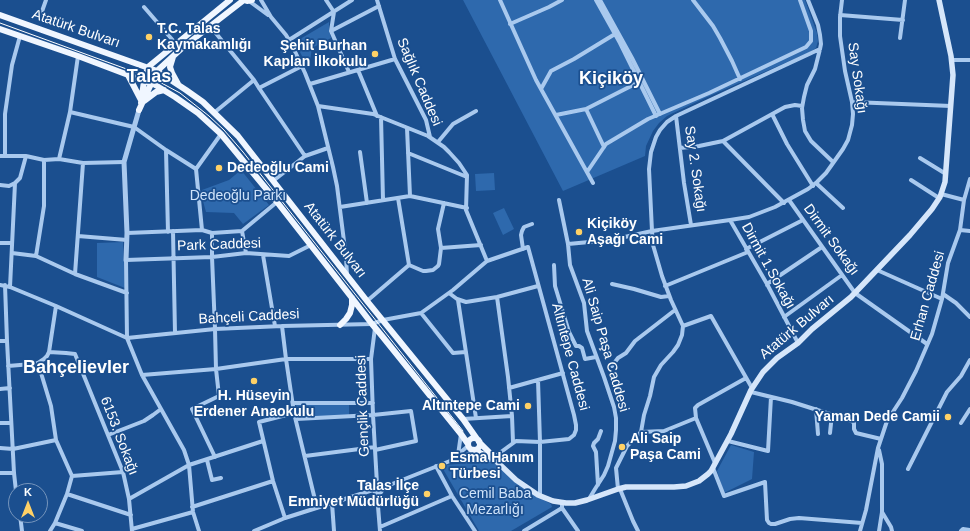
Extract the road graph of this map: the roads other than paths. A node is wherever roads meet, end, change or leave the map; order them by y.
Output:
1 (46, 0) edge
2 (230, 0) edge
3 (247, 0) edge
4 (261, 0) edge
5 (326, 0) edge
6 (352, 0) edge
7 (377, 0) edge
8 (500, 0) edge
9 (562, 0) edge
10 (596, 0) edge
11 (600, 0) edge
12 (692, 0) edge
13 (800, 0) edge
14 (808, 0) edge
15 (842, 0) edge
16 (939, 0) edge
17 (942, 0) edge
18 (904, 1) edge
19 (144, 6) dead end
20 (379, 6) junction
21 (334, 12) junction
22 (942, 12) junction
23 (840, 15) junction
24 (0, 16) edge
25 (40, 17) dead end
26 (271, 17) junction
27 (903, 20) junction
28 (510, 24) junction
29 (210, 26) junction
30 (0, 29) edge
31 (331, 31) junction
32 (614, 34) junction
33 (20, 36) junction
34 (900, 38) dead end
35 (289, 40) junction
36 (176, 44) junction
37 (820, 49) junction
38 (167, 51) junction
39 (78, 56) junction
40 (173, 56) junction
41 (395, 59) junction
42 (952, 60) junction
43 (970, 60) edge
44 (134, 62) junction
45 (302, 66) junction
46 (148, 67) junction
47 (358, 70) junction
48 (157, 71) junction
49 (349, 72) junction
50 (128, 75) junction
51 (740, 79) junction
52 (254, 80) junction
53 (144, 81) junction
54 (640, 82) junction
55 (152, 84) junction
56 (310, 84) junction
57 (179, 85) junction
58 (259, 88) junction
59 (541, 89) junction
60 (164, 90) junction
61 (142, 102) junction
62 (852, 102) junction
63 (318, 106) junction
64 (802, 106) junction
65 (951, 106) junction
66 (586, 109) junction
67 (139, 110) joint
68 (476, 111) dead end
69 (70, 112) junction
70 (215, 112) junction
71 (0, 114) edge
72 (5, 114) junction
73 (772, 114) junction
74 (556, 115) junction
75 (658, 115) junction
76 (379, 116) junction
77 (676, 116) junction
78 (134, 127) junction
79 (407, 128) junction
80 (221, 134) junction
81 (430, 138) junction
82 (723, 141) junction
83 (438, 142) junction
84 (604, 147) junction
85 (328, 148) junction
86 (680, 148) junction
87 (166, 150) junction
88 (360, 152) dead end
89 (408, 153) junction
90 (2, 156) edge
91 (26, 156) junction
92 (305, 156) junction
93 (920, 158) dead end
94 (59, 159) junction
95 (44, 160) junction
96 (124, 162) junction
97 (833, 162) junction
98 (83, 163) junction
99 (196, 169) junction
100 (587, 172) junction
101 (946, 174) junction
102 (467, 177) junction
103 (970, 179) edge
104 (911, 180) dead end
105 (273, 182) junction
106 (15, 183) junction
107 (593, 183) dead end
108 (814, 184) junction
109 (0, 185) edge
110 (410, 196) junction
111 (940, 196) junction
112 (398, 198) junction
113 (383, 200) junction
114 (559, 200) dead end
115 (789, 200) junction
116 (964, 200) junction
117 (277, 202) junction
118 (367, 203) junction
119 (784, 203) junction
120 (444, 204) junction
121 (340, 207) junction
122 (467, 208) junction
123 (843, 208) dead end
124 (730, 220) junction
125 (803, 220) junction
126 (532, 224) dead end
127 (691, 225) junction
128 (652, 229) junction
129 (202, 230) junction
130 (960, 230) junction
131 (242, 231) junction
132 (970, 231) edge
133 (171, 232) junction
134 (127, 233) junction
135 (212, 233) junction
136 (78, 236) junction
137 (127, 240) junction
138 (0, 242) edge
139 (12, 243) junction
140 (568, 244) junction
141 (311, 246) junction
142 (481, 246) junction
143 (822, 247) junction
144 (441, 248) junction
145 (526, 248) junction
146 (747, 251) junction
147 (12, 253) junction
148 (246, 253) junction
149 (263, 255) junction
150 (36, 256) junction
151 (212, 256) junction
152 (173, 258) junction
153 (126, 260) junction
154 (487, 261) junction
155 (409, 265) junction
156 (554, 265) dead end
157 (877, 270) junction
158 (75, 274) junction
159 (347, 275) junction
160 (842, 275) junction
161 (612, 284) dead end
162 (767, 284) junction
163 (2, 285) edge
164 (538, 286) junction
165 (666, 286) junction
166 (10, 287) junction
167 (127, 293) junction
168 (449, 293) junction
169 (855, 293) junction
170 (943, 294) junction
171 (669, 296) junction
172 (497, 297) junction
173 (352, 298) junction
174 (942, 299) junction
175 (458, 300) junction
176 (367, 301) junction
177 (0, 306) edge
178 (5, 306) junction
179 (56, 306) junction
180 (675, 310) junction
181 (421, 313) junction
182 (784, 317) junction
183 (970, 317) edge
184 (383, 320) junction
185 (340, 325) junction
186 (275, 326) junction
187 (282, 326) junction
188 (373, 326) junction
189 (683, 326) junction
190 (216, 329) junction
191 (175, 333) junction
192 (128, 338) junction
193 (0, 341) edge
194 (7, 341) junction
195 (798, 343) junction
196 (927, 344) junction
197 (49, 352) junction
198 (466, 352) junction
199 (596, 357) junction
200 (286, 359) junction
201 (372, 359) junction
202 (970, 360) edge
203 (38, 363) junction
204 (8, 366) junction
205 (612, 366) dead end
206 (216, 369) junction
207 (563, 373) junction
208 (142, 375) junction
209 (746, 378) junction
210 (538, 380) junction
211 (10, 388) junction
212 (509, 388) junction
213 (0, 389) edge
214 (751, 390) junction
215 (771, 397) junction
216 (293, 403) junction
217 (373, 403) junction
218 (161, 409) junction
219 (816, 409) junction
220 (970, 409) edge
221 (294, 413) junction
222 (832, 414) junction
223 (373, 415) junction
224 (512, 416) junction
225 (476, 418) junction
226 (696, 418) junction
227 (296, 419) junction
228 (463, 419) junction
229 (0, 423) edge
230 (11, 423) junction
231 (961, 423) dead end
232 (602, 432) dead end
233 (641, 432) junction
234 (830, 433) dead end
235 (461, 434) junction
236 (818, 434) dead end
237 (108, 435) junction
238 (881, 439) junction
239 (56, 440) junction
240 (263, 440) junction
241 (478, 440) junction
242 (728, 440) junction
243 (513, 442) junction
244 (540, 442) junction
245 (471, 447) junction
246 (0, 448) edge
247 (878, 448) junction
248 (13, 449) junction
249 (375, 449) junction
250 (458, 455) junction
251 (305, 456) junction
252 (214, 457) junction
253 (493, 458) junction
254 (207, 460) junction
255 (453, 460) junction
256 (189, 465) junction
257 (714, 465) junction
258 (436, 466) junction
259 (908, 469) dead end
260 (123, 472) junction
261 (0, 473) edge
262 (14, 473) junction
263 (72, 476) junction
264 (221, 478) dead end
265 (273, 481) junction
266 (15, 483) edge
267 (378, 484) junction
268 (598, 485) junction
269 (382, 488) junction
270 (619, 489) junction
271 (375, 492) junction
272 (67, 494) junction
273 (452, 496) junction
274 (540, 496) junction
275 (129, 498) junction
276 (589, 499) junction
277 (332, 503) junction
278 (562, 506) junction
279 (317, 508) junction
280 (193, 509) junction
281 (882, 512) junction
282 (131, 515) junction
283 (285, 518) junction
284 (56, 523) junction
285 (862, 523) junction
286 (380, 529) edge
287 (132, 530) edge
288 (261, 530) edge
289 (970, 530) edge
290 (50, 531) edge
291 (82, 531) edge
292 (199, 531) edge
293 (254, 531) edge
294 (334, 531) edge
295 (475, 531) edge
296 (524, 531) edge
297 (578, 531) edge
298 (638, 531) edge
299 (860, 531) edge
300 (879, 531) edge
301 (892, 531) edge
302 (962, 531) edge

1 - 25 street
2 - 36 main road
3 - 26 street
3 - 29 main road
4 - 26 street
5 - 21 street
6 - 21 street
7 - 20 street, Sağlık Caddesi
8 - 28 street
9 - 28 street
10 - 32 street
11 - 75 street
12 - 51 street
13 - 51 street
14 - 37 street
15 - 23 street, Say Sokağı
16 - 22 main road
17 - 22 main road
18 - 27 street
19 - 36 street
20 - 31 street
20 - 41 street, Sağlık Caddesi
21 - 31 street
21 - 35 street
22 - 42 main road, Atatürk Bulvarı
23 - 27 street
23 - 62 street, Say Sokağı
24 - 44 main road, Atatürk Bulvarı
26 - 35 street
27 - 34 street
28 - 59 street
29 - 40 main road
29 - 52 street
30 - 33 main road, Atatürk Bulvarı
31 - 49 street
32 - 54 street
32 - 59 street
33 - 39 main road, Atatürk Bulvarı
33 - 72 street
35 - 45 street
36 - 38 main road
37 - 64 street
37 - 77 street
38 - 44 main road
38 - 46 main road
39 - 50 main road, Atatürk Bulvarı
39 - 69 street
40 - 48 main road
40 - 57 main road
41 - 47 street
41 - 81 street, Sağlık Caddesi
42 - 43 street
42 - 65 main road, Atatürk Bulvarı
44 - 46 main road, Atatürk Bulvarı
45 - 56 street
45 - 58 street
46 - 48 main road, Atatürk Bulvarı
46 - 53 main road
47 - 49 street
47 - 76 street
48 - 55 main road
48 - 57 main road, Atatürk Bulvarı
49 - 56 street
50 - 53 main road, Atatürk Bulvarı
50 - 61 main road
51 - 75 street
52 - 58 street
52 - 70 street
53 - 55 main road, Atatürk Bulvarı
53 - 61 main road
54 - 66 street
54 - 75 street
55 - 60 main road, Atatürk Bulvarı
55 - 61 main road
56 - 63 street
57 - 70 main road, Atatürk Bulvarı
58 - 92 street
59 - 74 street
60 - 61 main road
60 - 80 main road, Atatürk Bulvarı
61 - 67 main road
62 - 65 street
62 - 97 street, Say Sokağı
63 - 76 street
63 - 85 street
64 - 73 street
64 - 97 street
65 - 101 main road, Atatürk Bulvarı
66 - 74 street
66 - 84 street
67 - 78 street
68 - 83 street
69 - 78 street
69 - 94 street
70 - 105 main road, Atatürk Bulvarı
71 - 72 street
72 - 90 street
73 - 82 street
73 - 108 street
74 - 100 street
75 - 84 street
76 - 79 street
76 - 113 street
77 - 86 street, Say 2. Sokağı
77 - 128 street
78 - 87 street
78 - 96 street
79 - 81 street
79 - 89 street
80 - 99 street
80 - 117 main road, Atatürk Bulvarı
81 - 83 street, Sağlık Caddesi
82 - 86 street
82 - 119 street, Dirmit Sokağı
83 - 102 street, Sağlık Caddesi
84 - 100 street
85 - 92 street
85 - 121 street
86 - 127 street, Say 2. Sokağı
87 - 99 street
87 - 133 street
88 - 118 street
89 - 102 street
89 - 110 street
90 - 91 street
91 - 95 street
91 - 106 street
92 - 105 street
93 - 101 street
94 - 95 street
94 - 98 street
95 - 150 street
96 - 98 street
96 - 134 street
97 - 108 street, Say Sokağı
98 - 136 street
99 - 129 street
100 - 107 street
101 - 111 main road, Atatürk Bulvarı
102 - 122 street
103 - 116 street, Erhan Caddesi
104 - 111 street
105 - 159 main road, Atatürk Bulvarı
106 - 109 street
106 - 139 street
108 - 115 street, Say Sokağı
108 - 123 street
110 - 112 street
110 - 120 street
111 - 116 street
111 - 157 main road, Atatürk Bulvarı
112 - 113 street
112 - 155 street
113 - 118 street
114 - 140 street, Ali Saip Paşa Caddesi
115 - 119 street, Say Sokağı
115 - 125 street, Dirmit Sokağı
116 - 130 street, Erhan Caddesi
117 - 131 street
117 - 141 main road, Atatürk Bulvarı
118 - 121 street
119 - 124 street
120 - 122 street
120 - 144 street
121 - 159 street
122 - 142 street
124 - 127 street
124 - 146 street, Dirmit 1.Sokağı
125 - 143 street, Dirmit Sokağı
125 - 146 street
126 - 145 street, Altıntepe Caddesi
127 - 128 street
128 - 140 street
128 - 165 street
129 - 133 street
129 - 135 street
130 - 132 street
130 - 170 street, Erhan Caddesi
131 - 135 street
131 - 148 street
133 - 134 street
133 - 152 street
134 - 137 street
135 - 151 street
136 - 137 street
136 - 158 street
137 - 153 street
138 - 139 street
139 - 147 street
140 - 199 street, Ali Saip Paşa Caddesi
141 - 149 street, Park Caddesi
141 - 173 main road, Atatürk Bulvarı
142 - 144 street
142 - 154 street
143 - 160 street, Dirmit Sokağı
143 - 162 street
144 - 155 street
145 - 154 street
145 - 164 street, Altıntepe Caddesi
146 - 162 street, Dirmit 1.Sokağı
146 - 165 street
147 - 150 street
147 - 166 street
148 - 149 street, Park Caddesi
148 - 151 street, Park Caddesi
149 - 186 street
150 - 158 street
151 - 152 street, Park Caddesi
151 - 190 street
152 - 153 street, Park Caddesi
152 - 191 street
153 - 167 street
154 - 168 street
155 - 176 street
156 - 199 street
157 - 169 main road, Atatürk Bulvarı
157 - 174 street
158 - 167 street
159 - 176 main road, Atatürk Bulvarı
160 - 169 street, Dirmit Sokağı
160 - 182 street
161 - 171 street
162 - 182 street, Dirmit 1.Sokağı
162 - 195 street
163 - 166 street
163 - 178 street
164 - 172 street
164 - 207 street, Altıntepe Caddesi
165 - 171 street
166 - 179 street
167 - 192 street
168 - 175 street
168 - 181 street
169 - 195 main road, Atatürk Bulvarı
169 - 196 street, Dirmit Sokağı
170 - 174 street, Erhan Caddesi
170 - 183 street
171 - 180 street
172 - 175 street
172 - 212 street
173 - 185 main road
173 - 188 main road, Atatürk Bulvarı
174 - 196 street, Erhan Caddesi
175 - 198 street
176 - 184 main road, Atatürk Bulvarı
177 - 178 street
178 - 194 street
179 - 192 street
179 - 197 street
180 - 189 street
180 - 205 street
181 - 184 street
181 - 198 street
182 - 195 street, Dirmit 1.Sokağı
184 - 188 street
184 - 228 main road, Atatürk Bulvarı
185 - 187 street, Bahçeli Caddesi
185 - 188 street, Bahçeli Caddesi
186 - 187 street, Bahçeli Caddesi
186 - 190 street, Bahçeli Caddesi
187 - 200 street
188 - 201 street, Gençlik Caddesi
188 - 235 main road, Atatürk Bulvarı
189 - 209 street
189 - 233 street
190 - 191 street, Bahçeli Caddesi
190 - 206 street
191 - 192 street, Bahçeli Caddesi
192 - 208 street
193 - 194 street
194 - 204 street
195 - 214 main road, Atatürk Bulvarı
196 - 238 street, Erhan Caddesi
197 - 203 street
197 - 237 street, 6153. Sokağı
198 - 225 street
199 - 268 street, Ali Saip Paşa Caddesi
200 - 201 street
200 - 206 street
200 - 216 street
201 - 217 street, Gençlik Caddesi
202 - 259 street
203 - 204 street
203 - 239 street
204 - 211 street
206 - 208 street
206 - 252 street
207 - 210 street
207 - 244 street, Altıntepe Caddesi
208 - 218 street
209 - 214 street
209 - 226 street
210 - 212 street
210 - 244 street
211 - 213 street
211 - 230 street
212 - 224 street
214 - 215 street
214 - 242 main road, Atatürk Bulvarı
215 - 219 street
215 - 242 street
216 - 217 street
216 - 221 street
217 - 223 street, Gençlik Caddesi
218 - 237 street
218 - 256 street
219 - 222 street
219 - 236 street
220 - 231 street
221 - 227 street
221 - 240 street
222 - 234 street
222 - 238 street
223 - 227 street
223 - 249 street, Gençlik Caddesi
223 - 249 street
224 - 225 street
224 - 243 street
225 - 228 street
226 - 233 street
226 - 257 street
227 - 251 street
228 - 241 main road, Atatürk Bulvarı
229 - 230 street
230 - 248 street
232 - 268 street
233 - 270 street
235 - 245 main road, Atatürk Bulvarı
235 - 250 street
237 - 260 street, 6153. Sokağı
238 - 247 street, Erhan Caddesi
239 - 248 street
239 - 263 street
240 - 252 street
240 - 265 street
241 - 245 main road
241 - 245 main road
241 - 253 main road, Atatürk Bulvarı
242 - 257 main road, Atatürk Bulvarı
243 - 244 street, Altıntepe Caddesi
243 - 253 street
244 - 274 street
245 - 250 street
245 - 253 main road, Atatürk Bulvarı
245 - 255 street
246 - 248 street
247 - 281 street
247 - 285 street, Erhan Caddesi
248 - 262 street
249 - 251 street
249 - 267 street, Gençlik Caddesi
250 - 255 street
251 - 279 street
252 - 254 street
253 - 255 street
253 - 274 main road, Atatürk Bulvarı
254 - 256 street
254 - 264 street
255 - 258 street
256 - 275 street
256 - 280 street
257 - 270 main road, Atatürk Bulvarı
257 - 285 street
258 - 269 street
258 - 273 street
260 - 263 street
260 - 275 street, 6153. Sokağı
261 - 262 street
262 - 266 street
263 - 272 street
265 - 280 street
265 - 283 street
267 - 269 street
267 - 271 street
268 - 276 street, Ali Saip Paşa Caddesi
269 - 271 street
270 - 276 main road, Atatürk Bulvarı
270 - 298 street
271 - 277 street
271 - 286 street
272 - 282 street
272 - 284 street
273 - 286 street
273 - 295 street
274 - 278 main road, Atatürk Bulvarı
275 - 282 street, 6153. Sokağı
276 - 278 main road, Atatürk Bulvarı
277 - 279 street
277 - 294 street
278 - 296 street
278 - 297 street
279 - 283 street
280 - 287 street
280 - 292 street
281 - 300 street
281 - 301 street
282 - 287 street, 6153. Sokağı
283 - 288 street
284 - 290 street
284 - 291 street
285 - 299 street, Erhan Caddesi
288 - 293 street
289 - 302 street

